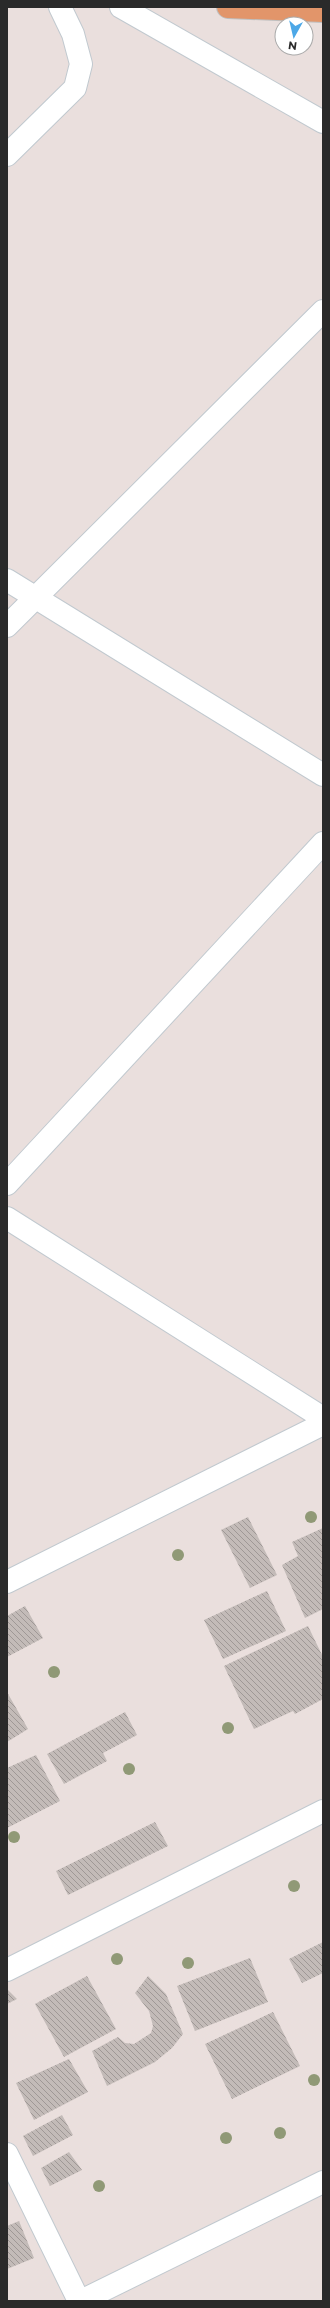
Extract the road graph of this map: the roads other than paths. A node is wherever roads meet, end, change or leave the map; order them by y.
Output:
1 (60, 7) edge
2 (121, 7) edge
3 (228, 7) edge
4 (323, 11) edge
5 (323, 122) edge
6 (7, 155) edge
7 (323, 311) edge
8 (7, 580) edge
9 (34, 598) junction
10 (7, 626) edge
11 (323, 775) edge
12 (323, 843) edge
13 (7, 1184) edge
14 (7, 1218) edge
15 (323, 1418) edge
16 (323, 1424) edge
17 (7, 1582) edge
18 (323, 1811) edge
19 (7, 1970) edge
20 (7, 2154) edge
21 (323, 2182) edge
22 (80, 2301) edge

1 - 6 street
2 - 5 street
3 - 4 main road
7 - 9 street
8 - 9 street
9 - 10 street
9 - 11 street
12 - 13 street
14 - 15 street
16 - 17 street
18 - 19 street
20 - 22 street
21 - 22 street

